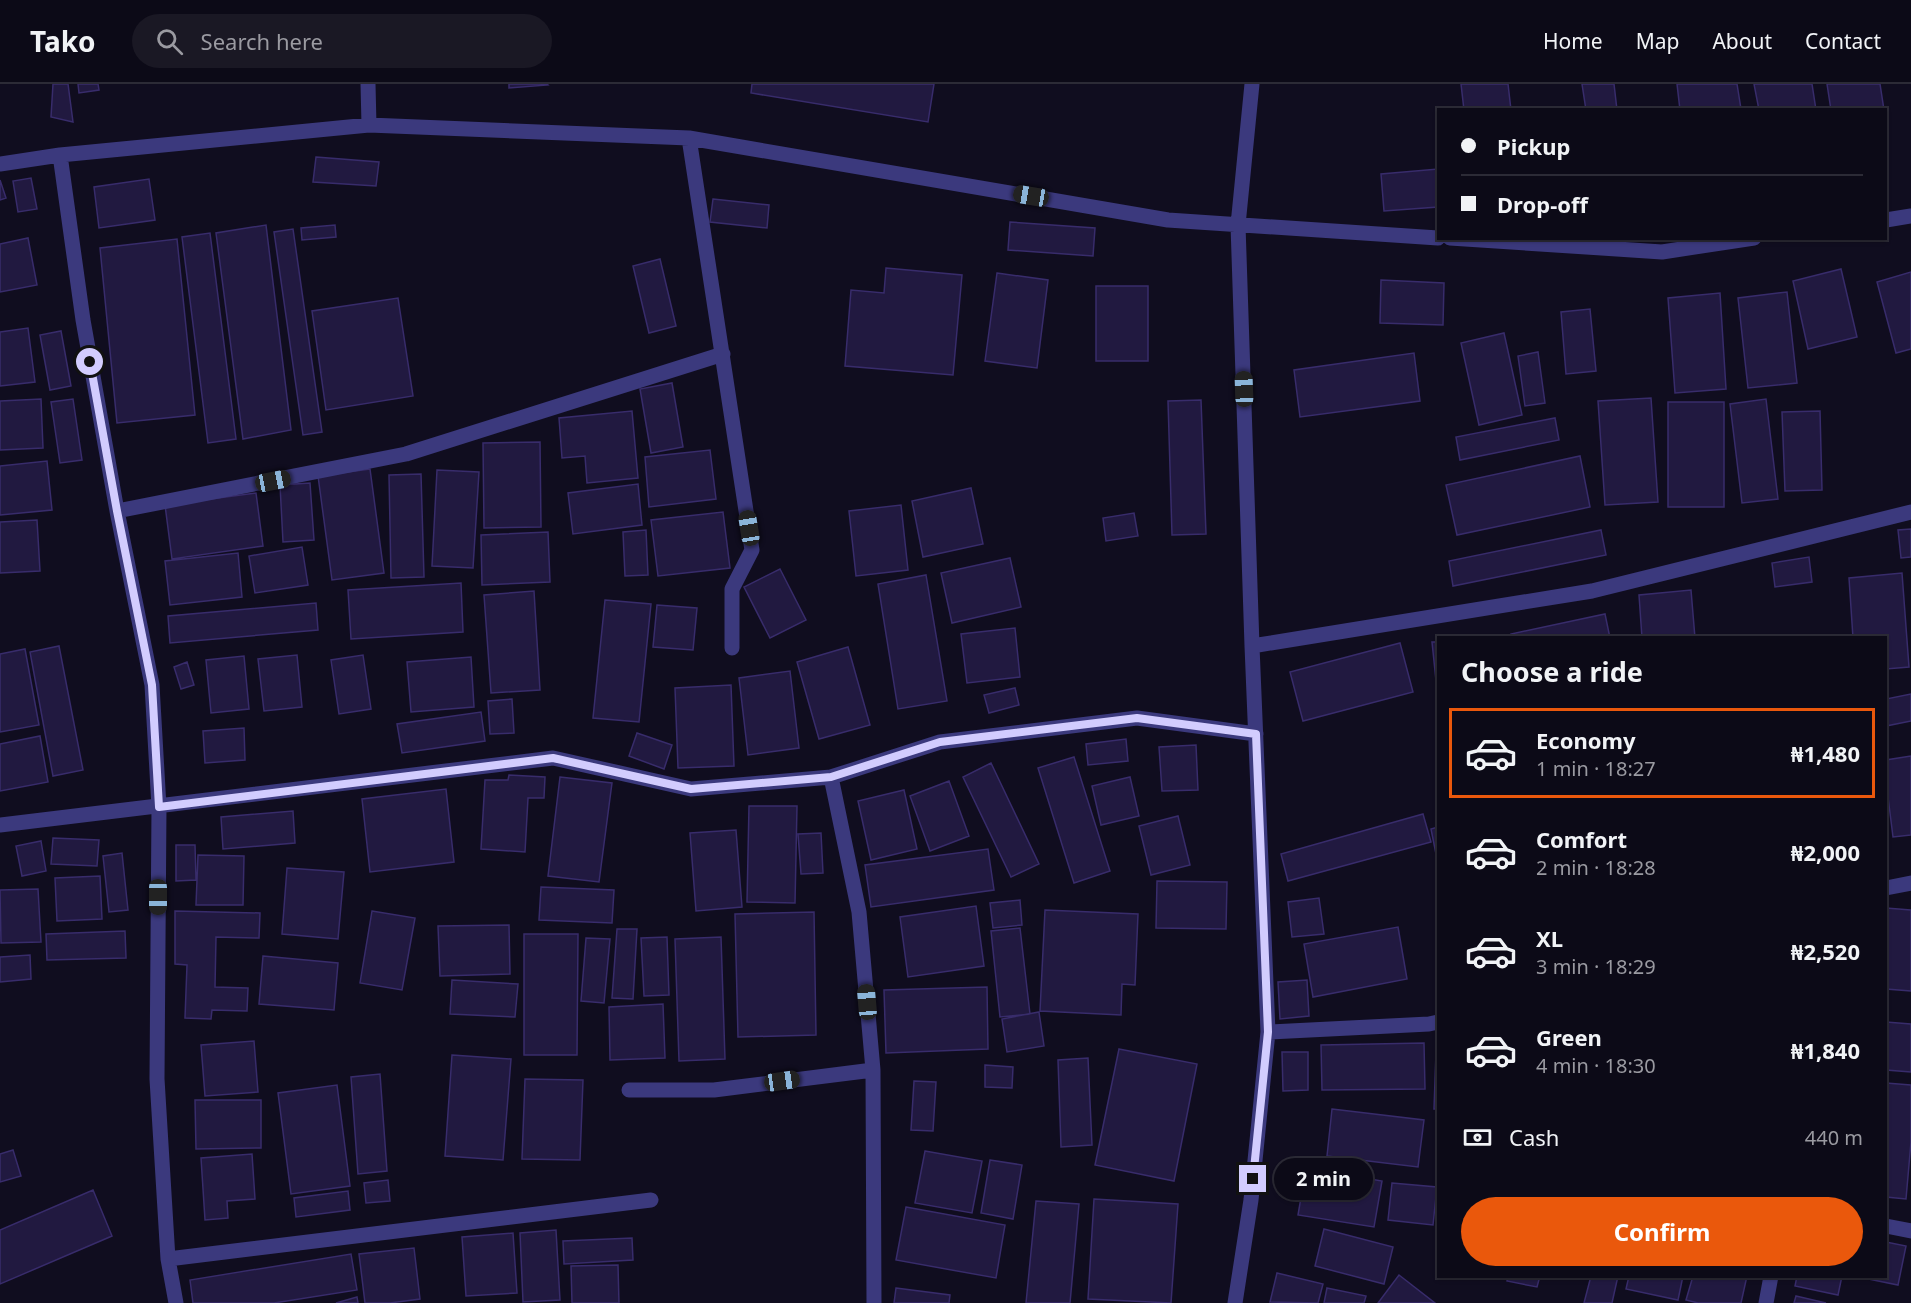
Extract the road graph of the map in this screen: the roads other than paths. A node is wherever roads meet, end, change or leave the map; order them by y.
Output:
1 (368, 84) edge
2 (1252, 84) edge
3 (369, 125) junction
4 (689, 138) junction
5 (60, 155) junction
6 (0, 164) edge
7 (1911, 216) edge
8 (1887, 220) edge
9 (1238, 225) junction
10 (1437, 238) edge
11 (1480, 240) edge
12 (1741, 240) edge
13 (723, 354) junction
14 (117, 511) junction
15 (1911, 512) edge
16 (1252, 646) junction
17 (732, 648) dead end
18 (1256, 734) junction
19 (831, 777) junction
20 (159, 807) junction
21 (0, 825) edge
22 (1911, 883) edge
23 (1887, 888) edge
24 (1437, 1022) edge
25 (1268, 1032) junction
26 (873, 1070) junction
27 (629, 1090) dead end
28 (651, 1200) dead end
29 (1887, 1226) edge
30 (1911, 1231) edge
31 (168, 1259) junction
32 (1772, 1278) edge
33 (176, 1303) edge
34 (874, 1303) edge
35 (1235, 1303) edge
36 (1766, 1303) edge

1 - 3 street
2 - 9 street
3 - 4 street
3 - 5 street
4 - 9 street
4 - 13 street
5 - 6 street
5 - 14 street
7 - 8 street
9 - 10 street
9 - 16 street
11 - 12 street
13 - 14 street
13 - 17 street
14 - 20 street
15 - 16 street
16 - 18 street
18 - 19 street
18 - 25 street
19 - 20 street
19 - 26 street
20 - 21 street
20 - 31 street
22 - 23 street
24 - 25 street
25 - 35 street
26 - 27 street
26 - 34 street
28 - 31 street
29 - 30 street
31 - 33 street
32 - 36 street

